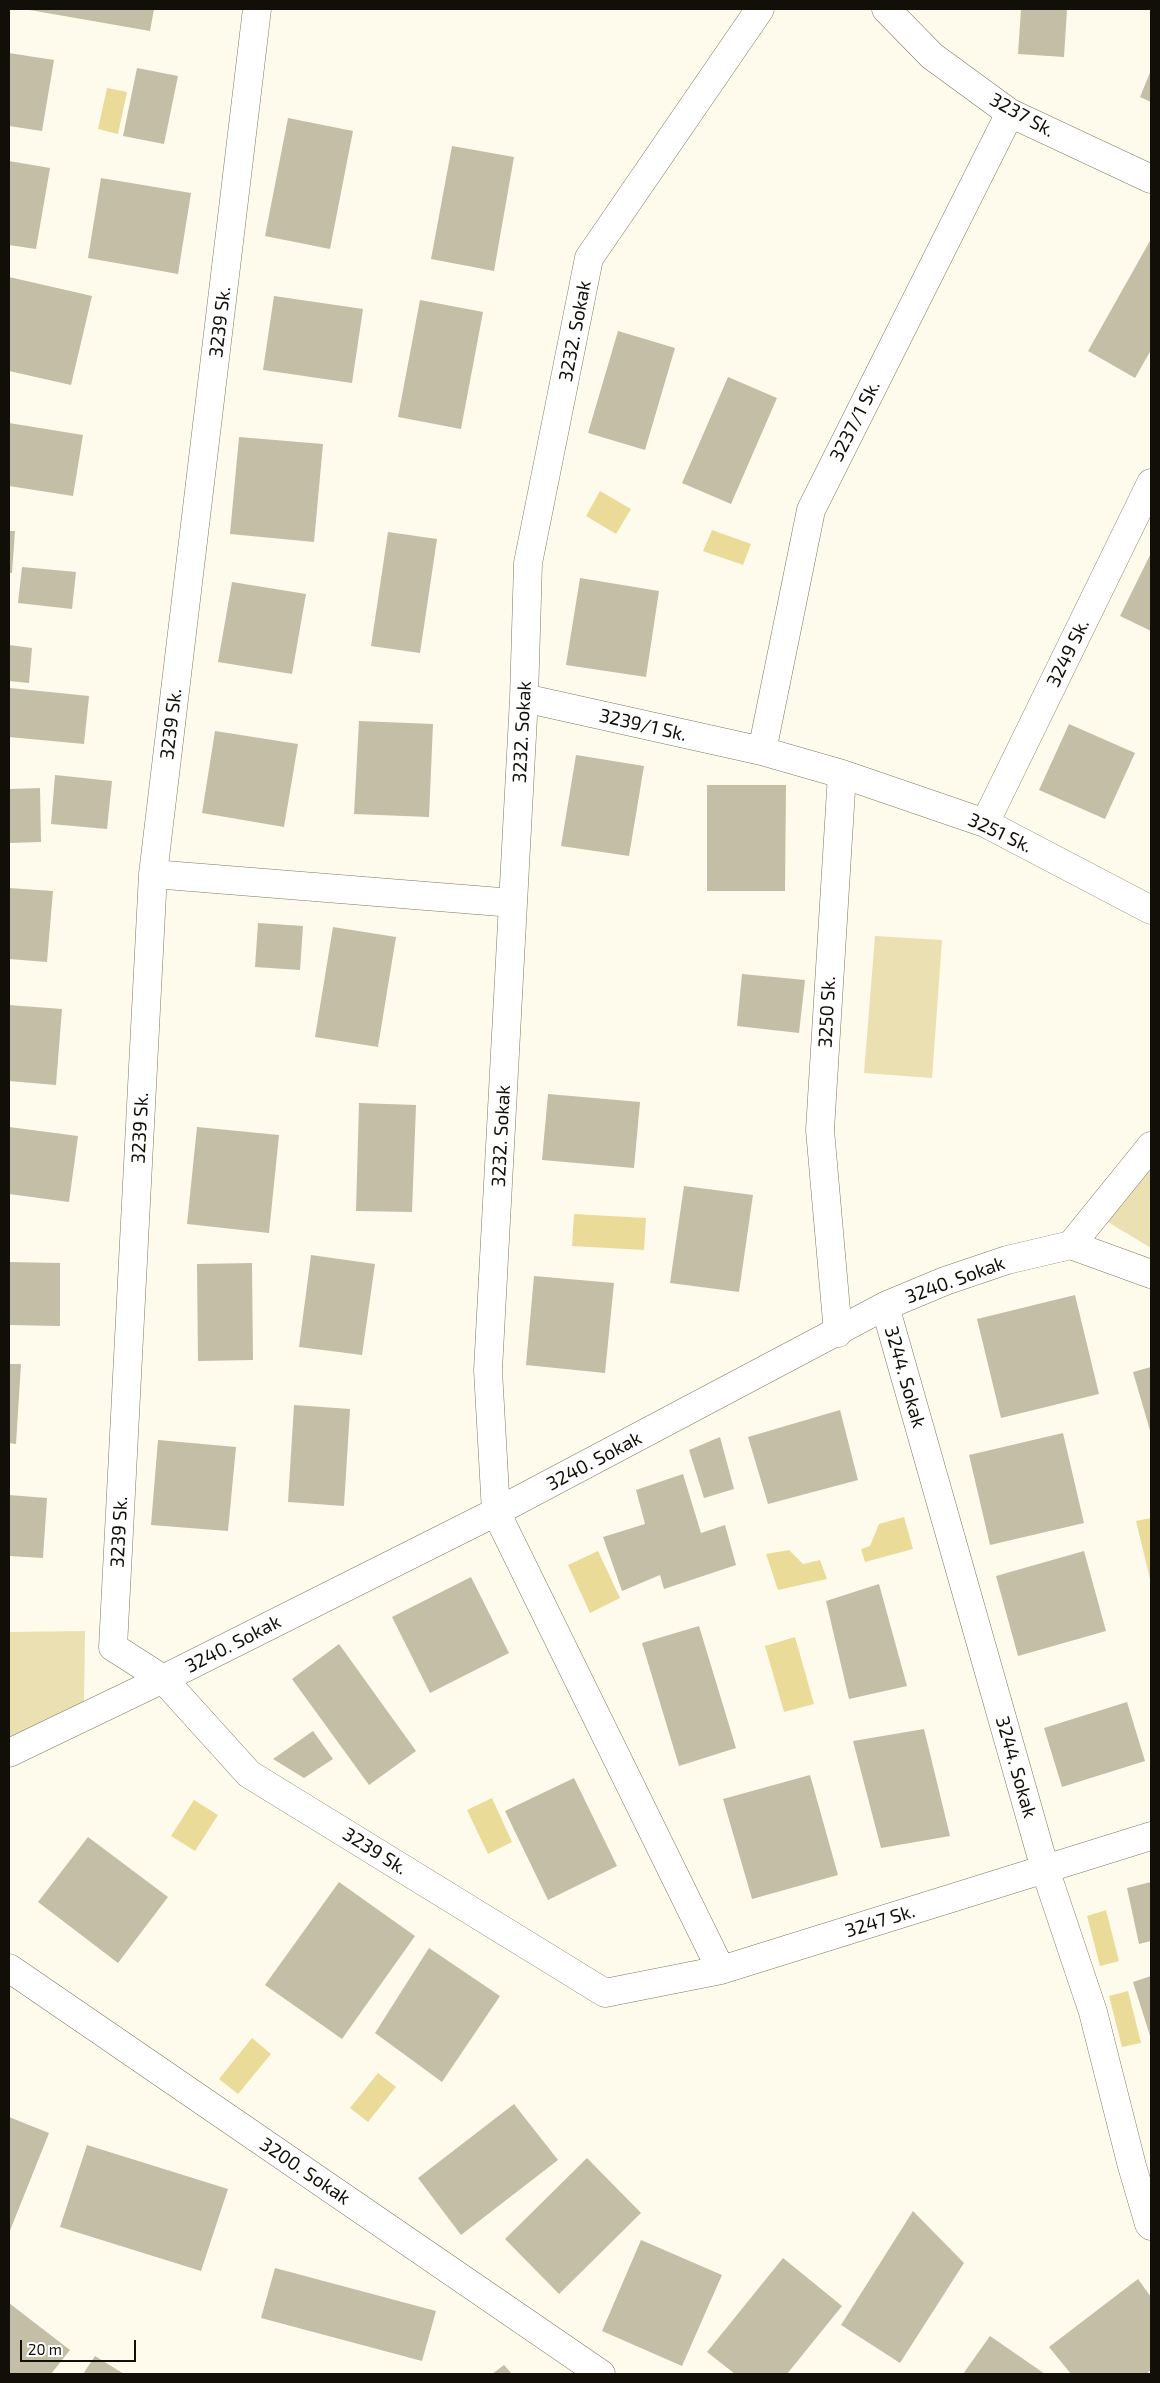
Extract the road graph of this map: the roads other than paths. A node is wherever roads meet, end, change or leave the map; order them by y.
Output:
1 (257, 9) edge
2 (760, 9) edge
3 (886, 9) edge
4 (1010, 113) junction
5 (1151, 179) edge
6 (1151, 483) edge
7 (524, 698) junction
8 (762, 751) junction
9 (842, 774) junction
10 (985, 823) junction
11 (154, 874) junction
12 (513, 903) junction
13 (1151, 910) edge
14 (1151, 1146) edge
15 (1071, 1245) junction
16 (1151, 1274) edge
17 (885, 1306) junction
18 (838, 1333) junction
19 (496, 1512) junction
20 (163, 1679) junction
21 (9, 1753) edge
22 (1151, 1836) edge
23 (1045, 1869) junction
24 (9, 1968) edge
25 (721, 1970) junction
26 (605, 1993) joint
27 (1151, 2226) edge
28 (601, 2374) edge

1 - 11 street, 3239 Sk.
2 - 7 street, 3232. Sokak
3 - 4 street, 3237 Sk.
4 - 5 street, 3237 Sk.
4 - 8 street, 3237/1 Sk.
6 - 10 street, 3249 Sk.
7 - 8 street, 3239/1 Sk.
7 - 12 street, 3232. Sokak
8 - 9 street
9 - 10 street, 3251 Sk.
9 - 18 street, 3250 Sk.
10 - 13 street, 3251 Sk.
11 - 12 street
11 - 20 street, 3239 Sk.
12 - 19 street, 3232. Sokak
14 - 15 street
15 - 16 street
15 - 17 street, 3240. Sokak
17 - 18 street, 3240. Sokak
17 - 23 street, 3244. Sokak
18 - 19 street, 3240. Sokak
19 - 20 street, 3240. Sokak
19 - 25 street
20 - 21 street, 3240. Sokak
20 - 26 street, 3239 Sk.
22 - 23 street, 3247 Sk.
23 - 25 street, 3247 Sk.
23 - 27 street, 3244. Sokak
24 - 28 street, 3200. Sokak
25 - 26 street, 3247 Sk.

